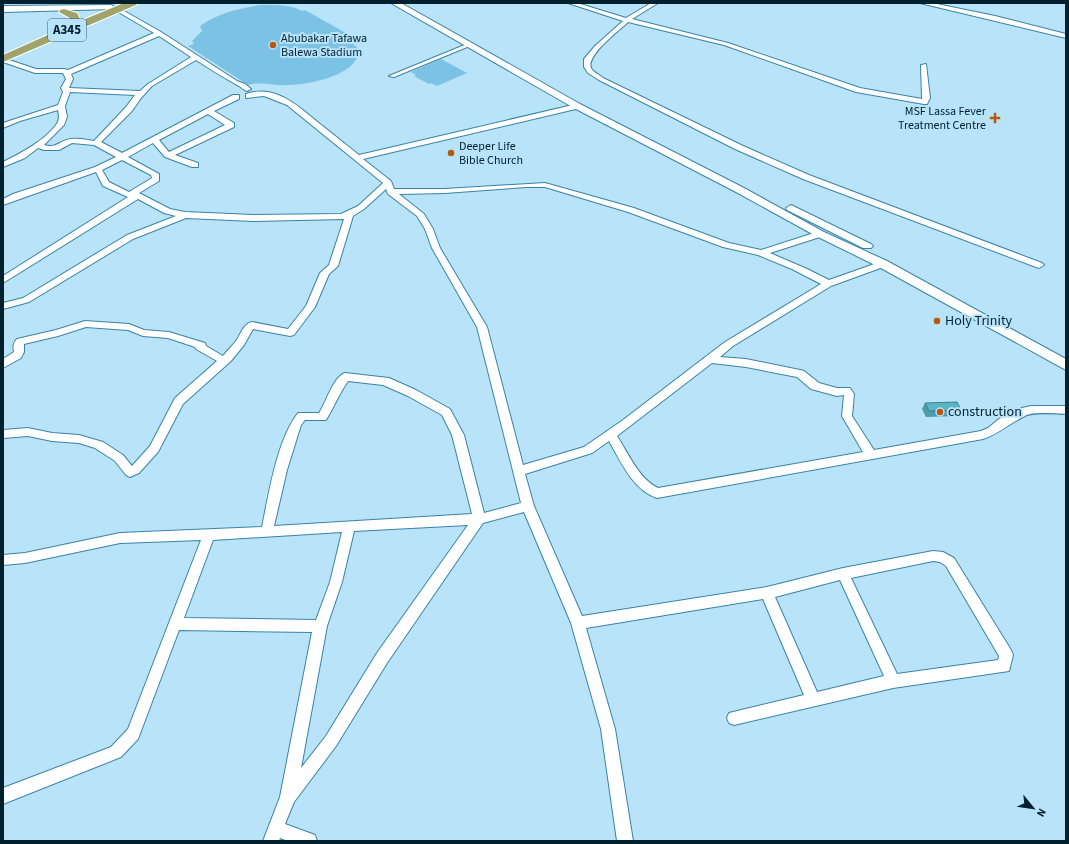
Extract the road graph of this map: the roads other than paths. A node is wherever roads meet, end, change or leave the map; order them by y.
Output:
1 (133, 3) edge
2 (395, 3) edge
3 (410, 3) edge
4 (572, 3) edge
5 (655, 3) edge
6 (923, 3) edge
7 (112, 9) edge
8 (3, 10) edge
9 (64, 12) junction
10 (627, 20) junction
11 (63, 28) junction
12 (158, 32) junction
13 (1066, 36) edge
14 (469, 45) junction
15 (3, 54) edge
16 (196, 57) junction
17 (3, 59) edge
18 (924, 65) dead end
19 (68, 73) junction
20 (392, 76) dead end
21 (67, 90) junction
22 (141, 92) junction
23 (244, 94) junction
24 (582, 105) junction
25 (61, 106) junction
26 (208, 111) junction
27 (3, 126) edge
28 (46, 139) junction
29 (154, 140) junction
30 (96, 143) junction
31 (168, 155) junction
32 (124, 156) junction
33 (356, 158) junction
34 (195, 164) dead end
35 (3, 165) edge
36 (98, 169) junction
37 (389, 187) junction
38 (3, 195) edge
39 (133, 195) junction
40 (16, 196) junction
41 (3, 202) edge
42 (185, 215) junction
43 (349, 215) junction
44 (820, 234) junction
45 (761, 253) junction
46 (883, 264) junction
47 (1039, 265) dead end
48 (3, 280) edge
49 (828, 284) junction
50 (3, 306) edge
51 (1066, 355) edge
52 (709, 359) junction
53 (224, 361) junction
54 (3, 364) edge
55 (1066, 365) edge
56 (1066, 410) edge
57 (3, 434) edge
58 (611, 435) junction
59 (870, 454) junction
60 (519, 471) junction
61 (528, 506) junction
62 (479, 519) junction
63 (349, 527) junction
64 (267, 531) junction
65 (209, 536) junction
66 (3, 560) edge
67 (843, 574) junction
68 (767, 593) junction
69 (578, 623) junction
70 (176, 624) junction
71 (320, 626) junction
72 (893, 681) junction
73 (813, 700) junction
74 (734, 718) dead end
75 (3, 796) edge
76 (288, 797) junction
77 (273, 834) edge
78 (309, 841) edge
79 (624, 841) edge

1 - 7 highway, A345
2 - 14 street
3 - 24 street
4 - 10 street
5 - 10 street
6 - 13 street
7 - 8 main road
7 - 9 main road
7 - 11 highway, A345
7 - 12 street
7 - 17 highway, A345
8 - 9 main road
9 - 11 highway
10 - 18 street
10 - 47 street
11 - 15 highway, A345
12 - 16 street
12 - 19 street
14 - 20 street
14 - 24 street
16 - 22 street
16 - 23 street
17 - 19 street
19 - 21 street
21 - 22 street
21 - 25 street
22 - 30 street
23 - 26 street
23 - 33 street
24 - 33 street
24 - 44 street
24 - 51 street
25 - 27 street
25 - 28 street
26 - 29 street
26 - 31 street
28 - 30 street
28 - 35 street
29 - 31 street
29 - 32 street
30 - 32 street
31 - 34 street
32 - 36 street
32 - 39 street
33 - 37 street
36 - 39 street
36 - 40 street
37 - 43 street
37 - 45 street
37 - 60 street
38 - 40 street
39 - 42 street
39 - 48 street
40 - 41 street
42 - 43 street
42 - 50 street
43 - 53 street
44 - 45 street
44 - 46 street
45 - 49 street
46 - 49 street
46 - 55 street
49 - 52 street
52 - 58 street
52 - 59 street
53 - 54 street
53 - 57 street
56 - 59 street
58 - 59 street
58 - 60 street
60 - 61 street
61 - 62 street
61 - 69 street
62 - 63 street
62 - 64 street
62 - 76 street
63 - 64 street
63 - 71 street
64 - 65 street
65 - 66 street
65 - 70 street
67 - 68 street
67 - 72 street
67 - 72 street
68 - 69 street
68 - 73 street
69 - 79 street
70 - 71 street
70 - 75 street
71 - 76 street
72 - 73 street
73 - 74 street
76 - 77 street
77 - 78 street

